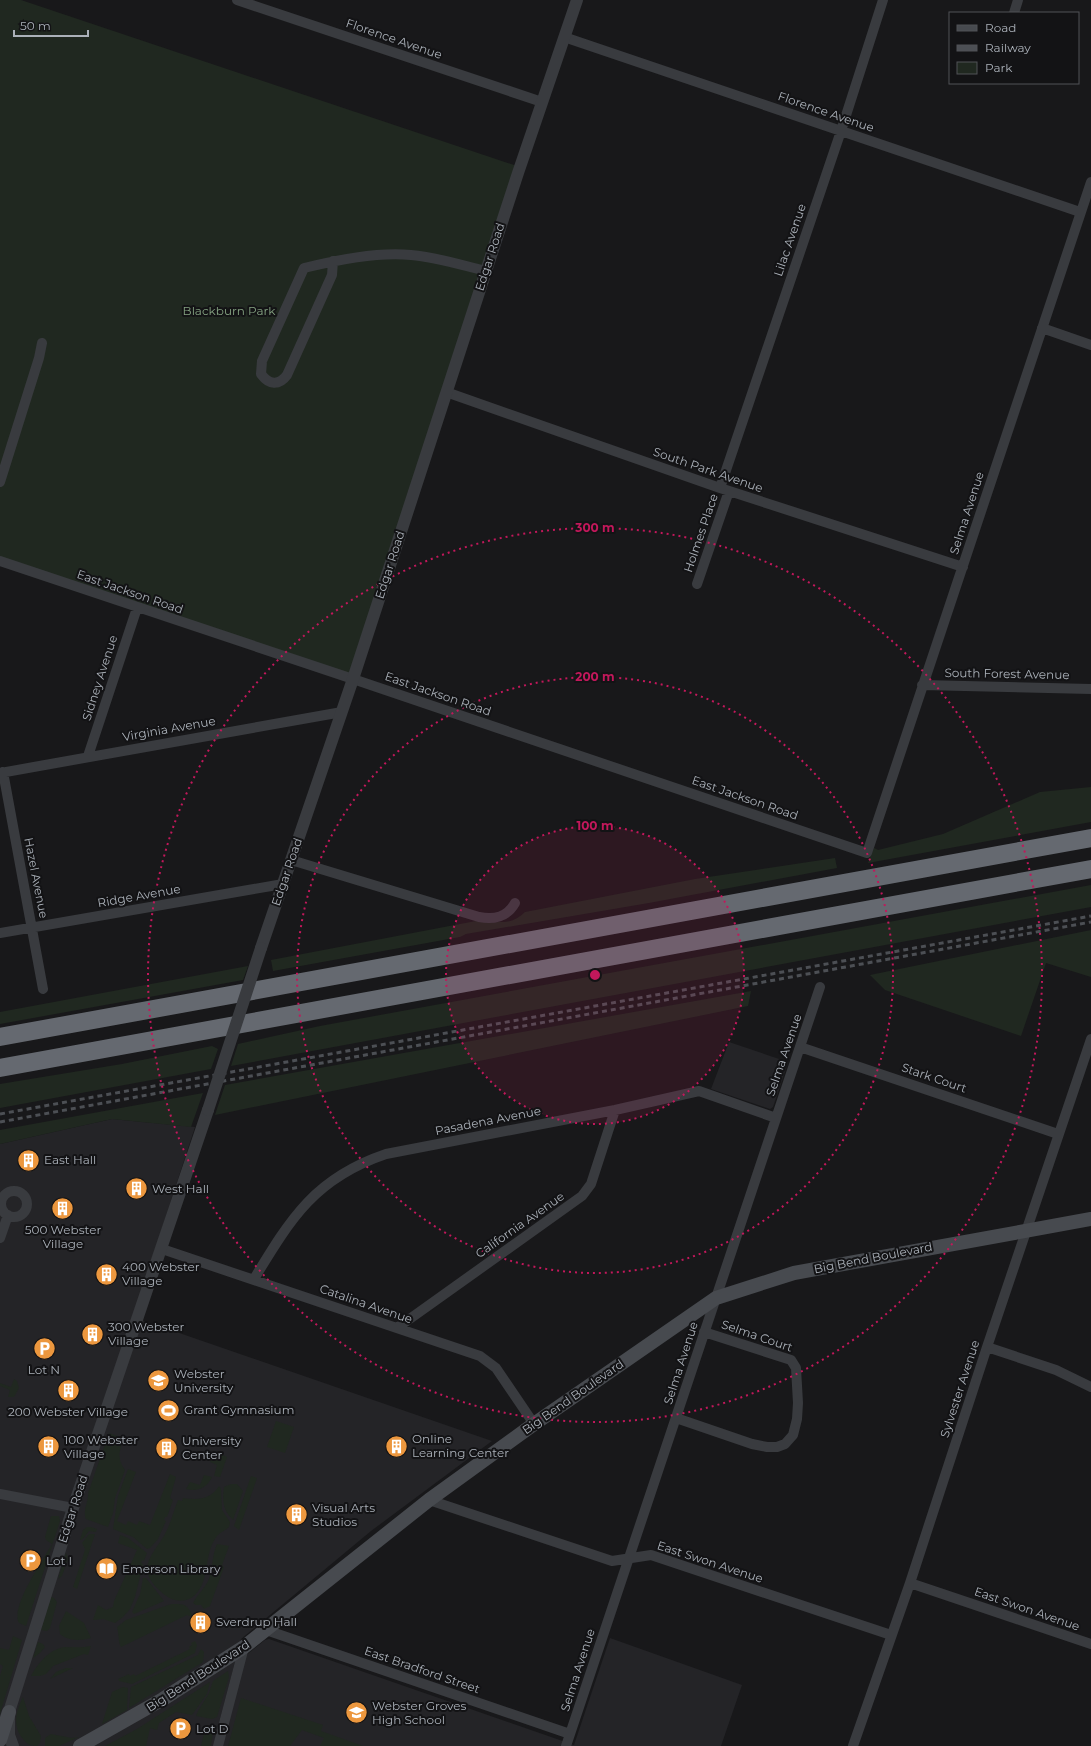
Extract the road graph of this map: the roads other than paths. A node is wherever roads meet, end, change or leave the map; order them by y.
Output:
1 (237, 0) edge
2 (577, 0) edge
3 (883, 0) edge
4 (1018, 0) edge
5 (1014, 12) edge
6 (564, 37) junction
7 (542, 102) junction
8 (841, 131) junction
9 (1091, 182) edge
10 (1080, 212) junction
11 (333, 261) junction
12 (486, 271) junction
13 (1042, 328) junction
14 (42, 343) dead end
15 (1091, 345) edge
16 (446, 392) junction
17 (0, 482) edge
18 (724, 490) junction
19 (0, 561) edge
20 (963, 567) junction
21 (697, 584) dead end
22 (137, 608) junction
23 (353, 679) junction
24 (922, 685) junction
25 (1091, 689) edge
26 (342, 712) junction
27 (88, 756) junction
28 (1, 772) edge
29 (1091, 838) edge
30 (866, 854) joint
31 (291, 860) junction
32 (1091, 869) edge
33 (283, 884) junction
34 (515, 903) dead end
35 (32, 928) junction
36 (0, 933) edge
37 (820, 988) dead end
38 (43, 989) dead end
39 (0, 1037) edge
40 (1091, 1039) edge
41 (800, 1047) junction
42 (0, 1068) edge
43 (615, 1110) junction
44 (776, 1118) junction
45 (1058, 1134) junction
46 (8, 1215) dead end
47 (1091, 1219) edge
48 (1026, 1231) junction
49 (0, 1238) edge
50 (162, 1249) junction
51 (254, 1279) junction
52 (716, 1298) junction
53 (397, 1328) junction
54 (704, 1332) junction
55 (987, 1347) junction
56 (1091, 1387) edge
57 (676, 1418) junction
58 (534, 1424) junction
59 (0, 1494) edge
60 (429, 1500) junction
61 (73, 1508) junction
62 (628, 1559) junction
63 (910, 1583) junction
64 (266, 1630) junction
65 (891, 1635) junction
66 (1091, 1644) edge
67 (244, 1646) junction
68 (9, 1712) junction
69 (570, 1734) junction
70 (0, 1740) edge
71 (13, 1746) edge
72 (80, 1746) edge
73 (218, 1746) edge
74 (566, 1746) edge
75 (853, 1746) edge

1 - 7 street, Florence Avenue
2 - 6 street, Edgar Road
3 - 8 street, Lilac Avenue
4 - 5 street
6 - 7 street, Edgar Road
6 - 8 street, Florence Avenue
7 - 12 street, Edgar Road
8 - 10 street, Florence Avenue
8 - 18 street, Lilac Avenue
9 - 10 street, Selma Avenue
10 - 13 street, Selma Avenue
11 - 11 street
11 - 12 street
12 - 16 street, Edgar Road
13 - 15 street
13 - 20 street, Selma Avenue
14 - 17 street
16 - 18 street, South Park Avenue
16 - 23 street, Edgar Road
18 - 20 street, South Park Avenue
18 - 21 street, Holmes Place
19 - 22 street, East Jackson Road
20 - 24 street, Selma Avenue
22 - 23 street, East Jackson Road
22 - 27 street, Sidney Avenue
23 - 26 street, Edgar Road
23 - 30 street, East Jackson Road
24 - 25 street, South Forest Avenue
24 - 30 street, Selma Avenue
26 - 27 street, Virginia Avenue
26 - 31 street, Edgar Road
27 - 28 street, Virginia Avenue
28 - 35 street, Hazel Avenue
29 - 39 highway
31 - 33 street, Edgar Road
31 - 34 street
32 - 42 highway
33 - 35 street, Ridge Avenue
33 - 50 street, Edgar Road, bridge
35 - 36 street, Ridge Avenue
35 - 38 street, Hazel Avenue
37 - 41 street, Selma Avenue
40 - 45 street, Sylvester Avenue
41 - 44 street, Selma Avenue
41 - 45 street, Stark Court
43 - 44 street, Pasadena Avenue
43 - 51 street, Pasadena Avenue
43 - 53 street, California Avenue
44 - 52 street, Selma Avenue
45 - 48 street, Sylvester Avenue
46 - 49 street
47 - 48 main road, Big Bend Boulevard
48 - 52 main road, Big Bend Boulevard
48 - 55 street, Sylvester Avenue
50 - 51 street, Catalina Avenue
50 - 61 street, Edgar Road
51 - 53 street, Catalina Avenue
52 - 54 street, Selma Avenue
52 - 58 main road, Big Bend Boulevard
53 - 58 street, Catalina Avenue
54 - 57 street, Selma Avenue
54 - 57 street, Selma Court
55 - 56 street
55 - 63 street, Sylvester Avenue
57 - 62 street, Selma Avenue
58 - 60 main road, Big Bend Boulevard
59 - 61 street
60 - 62 street, East Swon Avenue
60 - 64 main road, Big Bend Boulevard
61 - 68 street, Edgar Road
62 - 65 street, East Swon Avenue
62 - 69 street, Selma Avenue
63 - 65 street, Sylvester Avenue
63 - 66 street, East Swon Avenue
64 - 67 main road, Big Bend Boulevard
64 - 69 street, East Bradford Street
65 - 75 street, Sylvester Avenue
67 - 72 main road, Big Bend Boulevard
67 - 73 street
68 - 70 main road
68 - 71 street, Edgar Road
69 - 74 street, Selma Avenue

